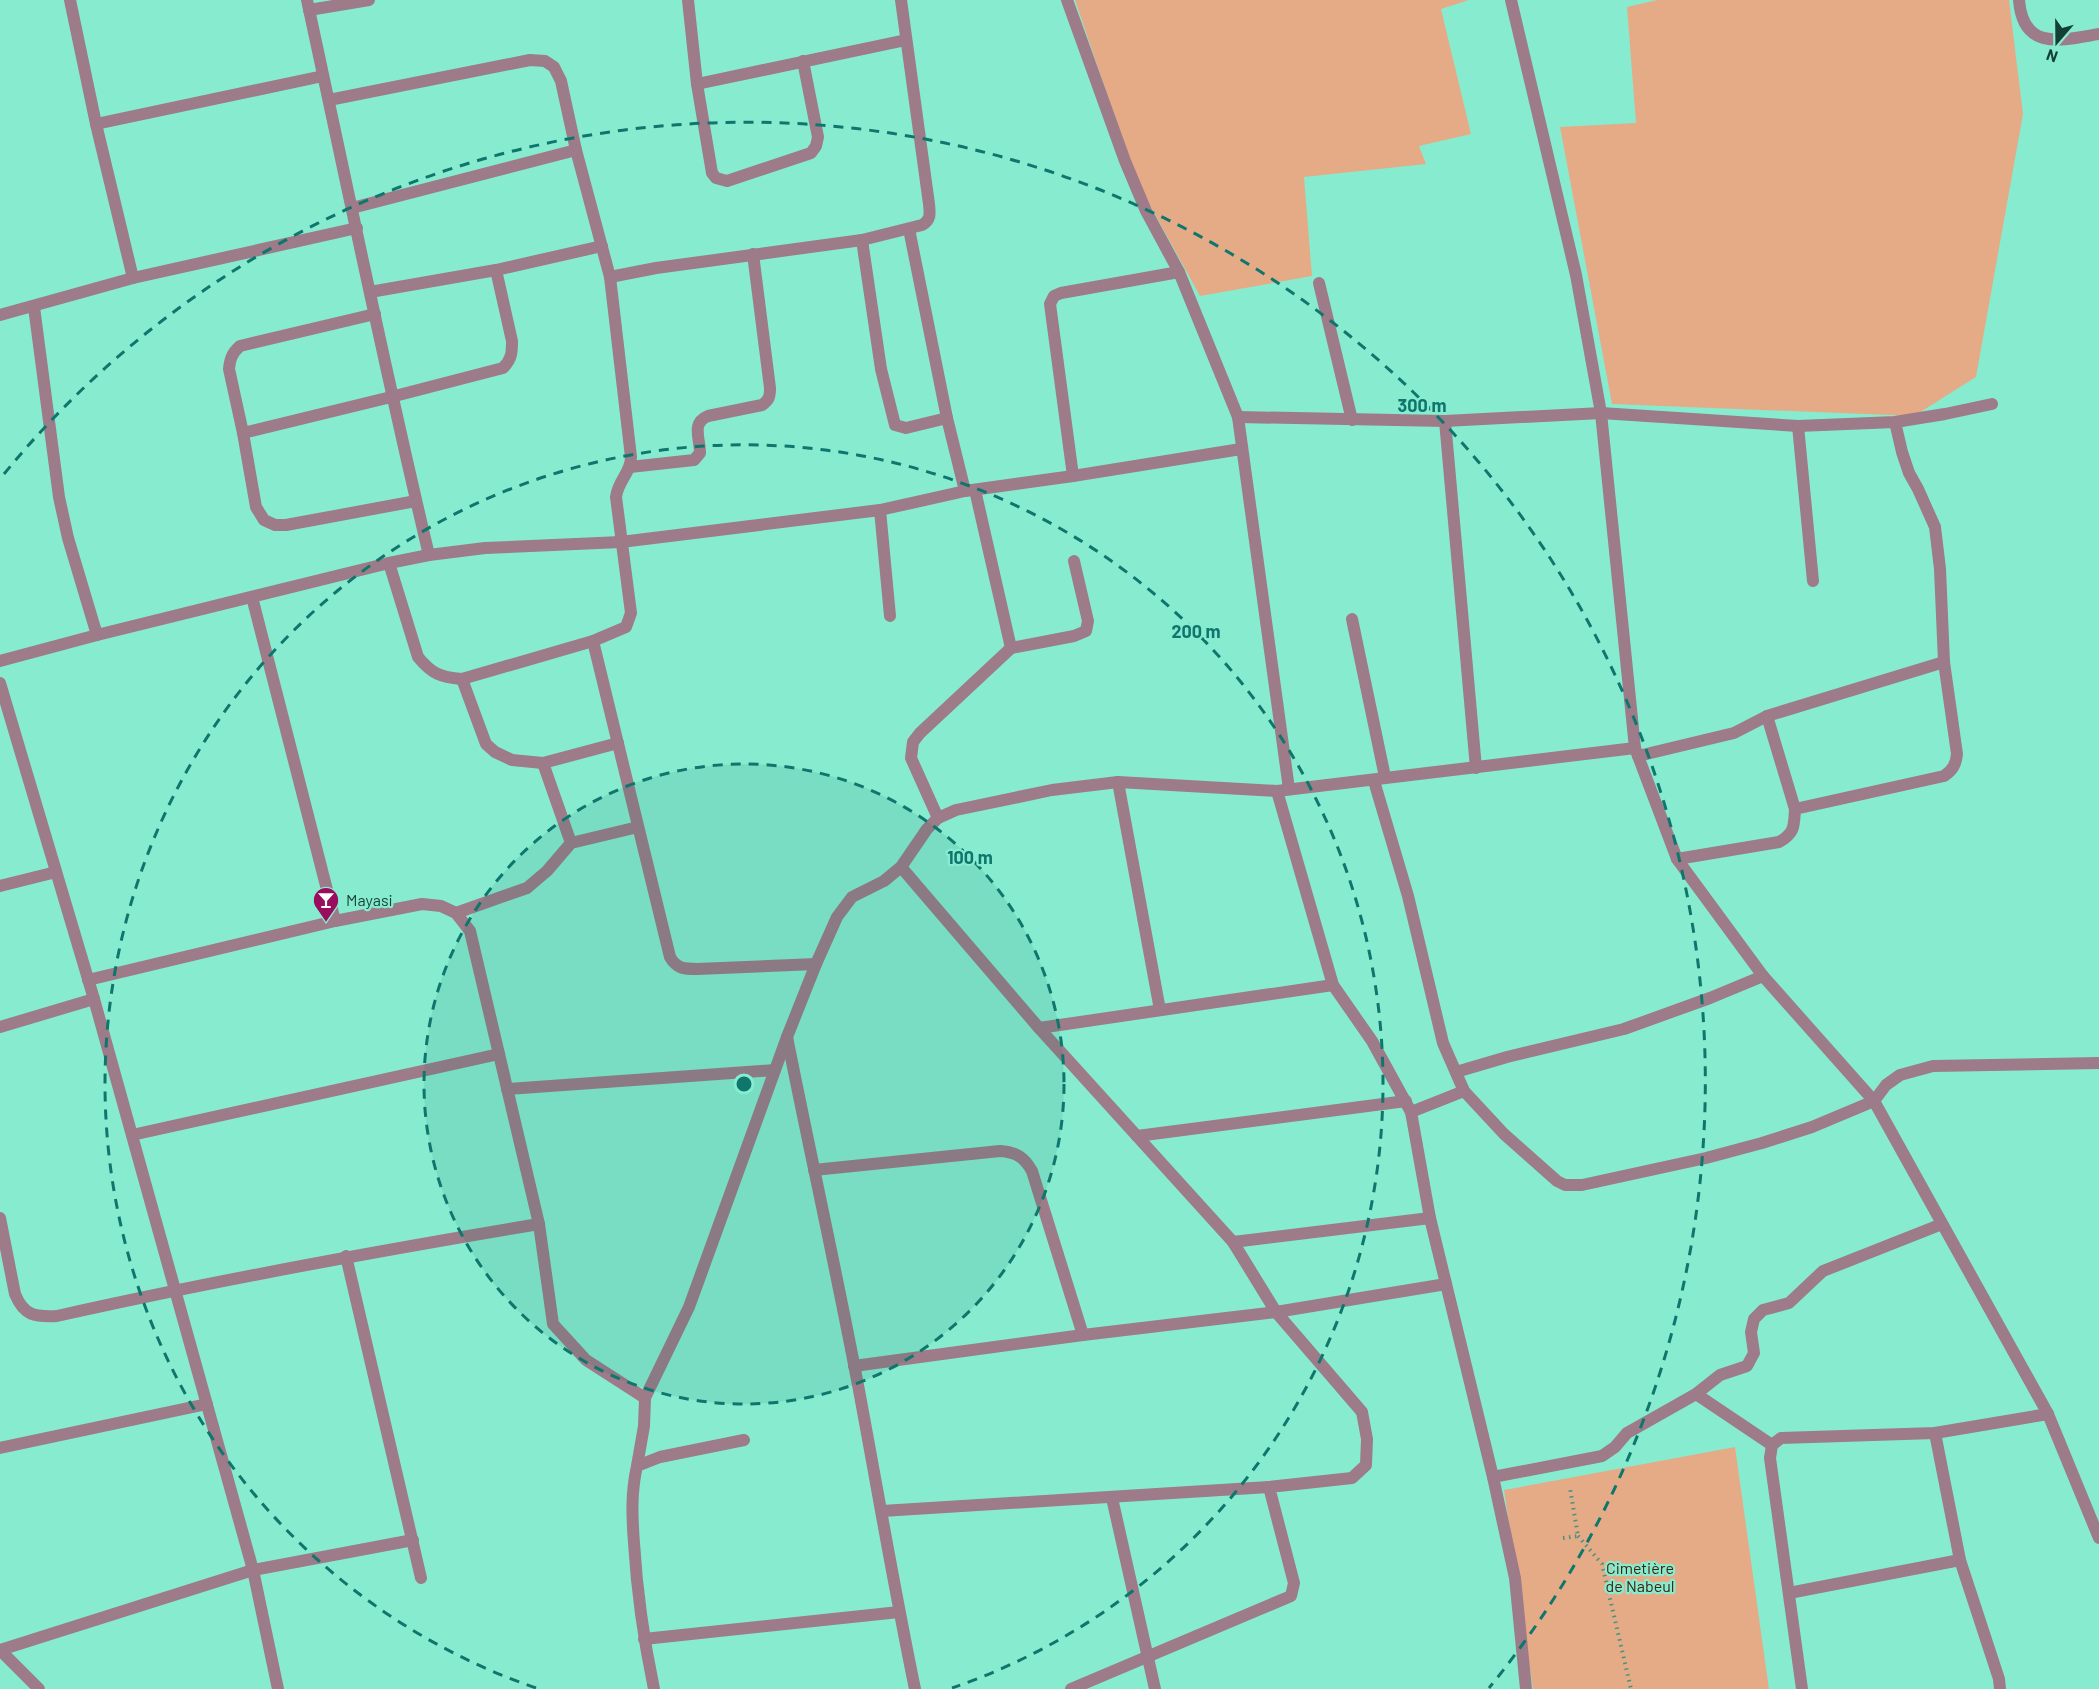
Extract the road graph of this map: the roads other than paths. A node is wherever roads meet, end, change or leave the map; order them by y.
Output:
1 (70, 0) edge
2 (369, 0) edge
3 (688, 0) edge
4 (901, 0) edge
5 (1067, 0) edge
6 (1511, 0) edge
7 (2019, 0) edge
8 (308, 5) edge
9 (2099, 34) edge
10 (906, 40) junction
11 (803, 61) junction
12 (324, 76) junction
13 (697, 84) junction
14 (328, 100) junction
15 (96, 124) junction
16 (576, 150) junction
17 (352, 208) junction
18 (357, 228) junction
19 (909, 229) junction
20 (862, 240) junction
21 (602, 246) junction
22 (753, 254) junction
23 (496, 270) junction
24 (1179, 272) junction
25 (610, 277) junction
26 (133, 278) junction
27 (1319, 283) dead end
28 (370, 292) junction
29 (34, 307) junction
30 (375, 314) junction
31 (0, 315) edge
32 (391, 397) junction
33 (1992, 404) dead end
34 (1601, 413) junction
35 (1238, 417) junction
36 (947, 418) junction
37 (1352, 420) junction
38 (1445, 421) junction
39 (1895, 422) junction
40 (1798, 426) junction
41 (243, 433) junction
42 (1241, 449) junction
43 (630, 467) junction
44 (1073, 476) junction
45 (970, 490) junction
46 (416, 501) junction
47 (880, 510) junction
48 (621, 542) junction
49 (429, 555) junction
50 (1074, 561) dead end
51 (389, 563) junction
52 (1813, 581) dead end
53 (252, 597) junction
54 (890, 616) dead end
55 (1352, 620) dead end
56 (97, 635) junction
57 (593, 641) junction
58 (1011, 648) junction
59 (0, 661) edge
60 (1944, 662) junction
61 (462, 679) junction
62 (0, 683) edge
63 (1767, 716) junction
64 (13, 726) junction
65 (0, 730) edge
66 (618, 743) junction
67 (1636, 752) junction
68 (543, 763) junction
69 (1476, 768) junction
70 (1380, 779) junction
71 (1118, 782) junction
72 (1282, 790) junction
73 (1795, 809) junction
74 (938, 818) junction
75 (638, 827) junction
76 (571, 843) junction
77 (1677, 859) junction
78 (902, 867) junction
79 (56, 872) junction
80 (0, 886) edge
81 (456, 914) junction
82 (335, 921) junction
83 (816, 964) junction
84 (1763, 976) junction
85 (88, 980) junction
86 (1333, 985) junction
87 (94, 999) junction
88 (1160, 1010) junction
89 (0, 1027) edge
90 (1039, 1028) junction
91 (787, 1037) junction
92 (499, 1054) junction
93 (2099, 1063) edge
94 (776, 1070) junction
95 (1456, 1072) junction
96 (507, 1089) junction
97 (1464, 1091) junction
98 (1874, 1101) junction
99 (1408, 1107) junction
100 (132, 1135) junction
101 (1137, 1136) junction
102 (814, 1170) junction
103 (0, 1218) edge
104 (1430, 1218) junction
105 (538, 1224) junction
106 (1942, 1224) junction
107 (1233, 1242) junction
108 (346, 1256) junction
109 (1446, 1284) junction
110 (175, 1290) junction
111 (1276, 1312) junction
112 (1083, 1335) junction
113 (854, 1366) junction
114 (1696, 1394) junction
115 (645, 1398) junction
116 (207, 1404) junction
117 (2048, 1414) junction
118 (1935, 1433) junction
119 (744, 1440) dead end
120 (1772, 1445) junction
121 (0, 1448) edge
122 (637, 1466) junction
123 (1493, 1477) junction
124 (1269, 1488) junction
125 (1112, 1498) junction
126 (882, 1510) junction
127 (2099, 1538) edge
128 (413, 1540) junction
129 (1960, 1560) junction
130 (253, 1570) junction
131 (421, 1578) dead end
132 (1789, 1593) junction
133 (899, 1612) junction
134 (644, 1639) junction
135 (1146, 1656) junction
136 (39, 1689) edge
137 (278, 1689) edge
138 (654, 1689) edge
139 (915, 1689) edge
140 (1071, 1689) edge
141 (1155, 1689) edge
142 (1526, 1689) edge
143 (1803, 1689) edge
144 (2000, 1689) edge

1 - 15 street
2 - 8 street
3 - 13 street
4 - 10 street
5 - 24 street
6 - 34 street
7 - 9 street
8 - 12 street
10 - 11 street
10 - 19 street
11 - 13 street
11 - 13 street
12 - 14 street
12 - 15 street
14 - 16 street
14 - 17 street
15 - 26 street
16 - 17 street
16 - 21 street
17 - 18 street
18 - 26 street
18 - 28 street
19 - 20 street
19 - 36 street
20 - 22 street
20 - 36 street
21 - 23 street
21 - 25 street
22 - 25 street
22 - 43 street
23 - 28 street
23 - 32 street
24 - 35 street
24 - 44 street
25 - 43 street
26 - 29 street
27 - 37 street
28 - 30 street
29 - 31 street
29 - 56 street
30 - 32 street
30 - 41 street
32 - 41 street
32 - 46 street
33 - 39 street
34 - 38 street
34 - 40 street
34 - 67 street
35 - 37 street
35 - 42 street
36 - 45 street
37 - 38 street
38 - 69 street
39 - 40 street
39 - 60 street
40 - 52 street
41 - 46 street
42 - 44 street
42 - 72 street
43 - 48 street
44 - 45 street
45 - 47 street
45 - 58 street
46 - 49 street
47 - 48 street
47 - 54 street
48 - 49 street
48 - 57 street
49 - 51 street
50 - 58 street
51 - 53 street
51 - 61 street
53 - 56 street
53 - 82 street
55 - 70 street
56 - 59 street
57 - 61 street
57 - 66 street
58 - 74 street
60 - 63 street
60 - 73 street
61 - 68 street
62 - 64 street
63 - 67 street
63 - 73 street
64 - 65 street
64 - 79 street
66 - 68 street
66 - 75 street
67 - 69 street
67 - 77 street
68 - 76 street
69 - 70 street
70 - 72 street
70 - 95 street
71 - 72 street
71 - 74 street
71 - 88 street
72 - 86 street
73 - 77 street
74 - 78 street
75 - 76 street
75 - 83 street
76 - 81 street
77 - 84 street
78 - 83 street
78 - 90 street
79 - 80 street
79 - 85 street
81 - 82 street
81 - 92 street
82 - 85 street
83 - 91 street
84 - 95 street
84 - 98 street
85 - 87 street
86 - 88 street
86 - 99 street
87 - 89 street
87 - 100 street
88 - 90 street
90 - 101 street
91 - 94 street
91 - 102 street
92 - 96 street
92 - 100 street
93 - 98 street
94 - 96 street
94 - 115 street
95 - 97 street
96 - 105 street
97 - 98 street
97 - 99 street
98 - 106 street
99 - 101 street
99 - 104 street
100 - 110 street
101 - 107 street
102 - 112 street
102 - 113 street
103 - 110 street
104 - 107 street
104 - 109 street
105 - 108 street
105 - 115 street
106 - 114 street
106 - 117 street
107 - 111 street
108 - 110 street
108 - 128 street
109 - 111 street
109 - 123 street
110 - 116 street
111 - 112 street
111 - 124 street
112 - 113 street
113 - 126 street
114 - 120 street
114 - 123 street
115 - 122 street
116 - 121 street
116 - 130 street
117 - 118 street
117 - 127 street
118 - 120 street
118 - 129 street
119 - 122 street
120 - 132 street
122 - 134 street
123 - 142 street
124 - 125 street
124 - 135 street
125 - 126 street
125 - 135 street
126 - 133 street
128 - 130 street
128 - 131 street
129 - 132 street
129 - 144 street
130 - 136 street
130 - 137 street
132 - 143 street
133 - 134 street
133 - 139 street
134 - 138 street
135 - 140 street
135 - 141 street

